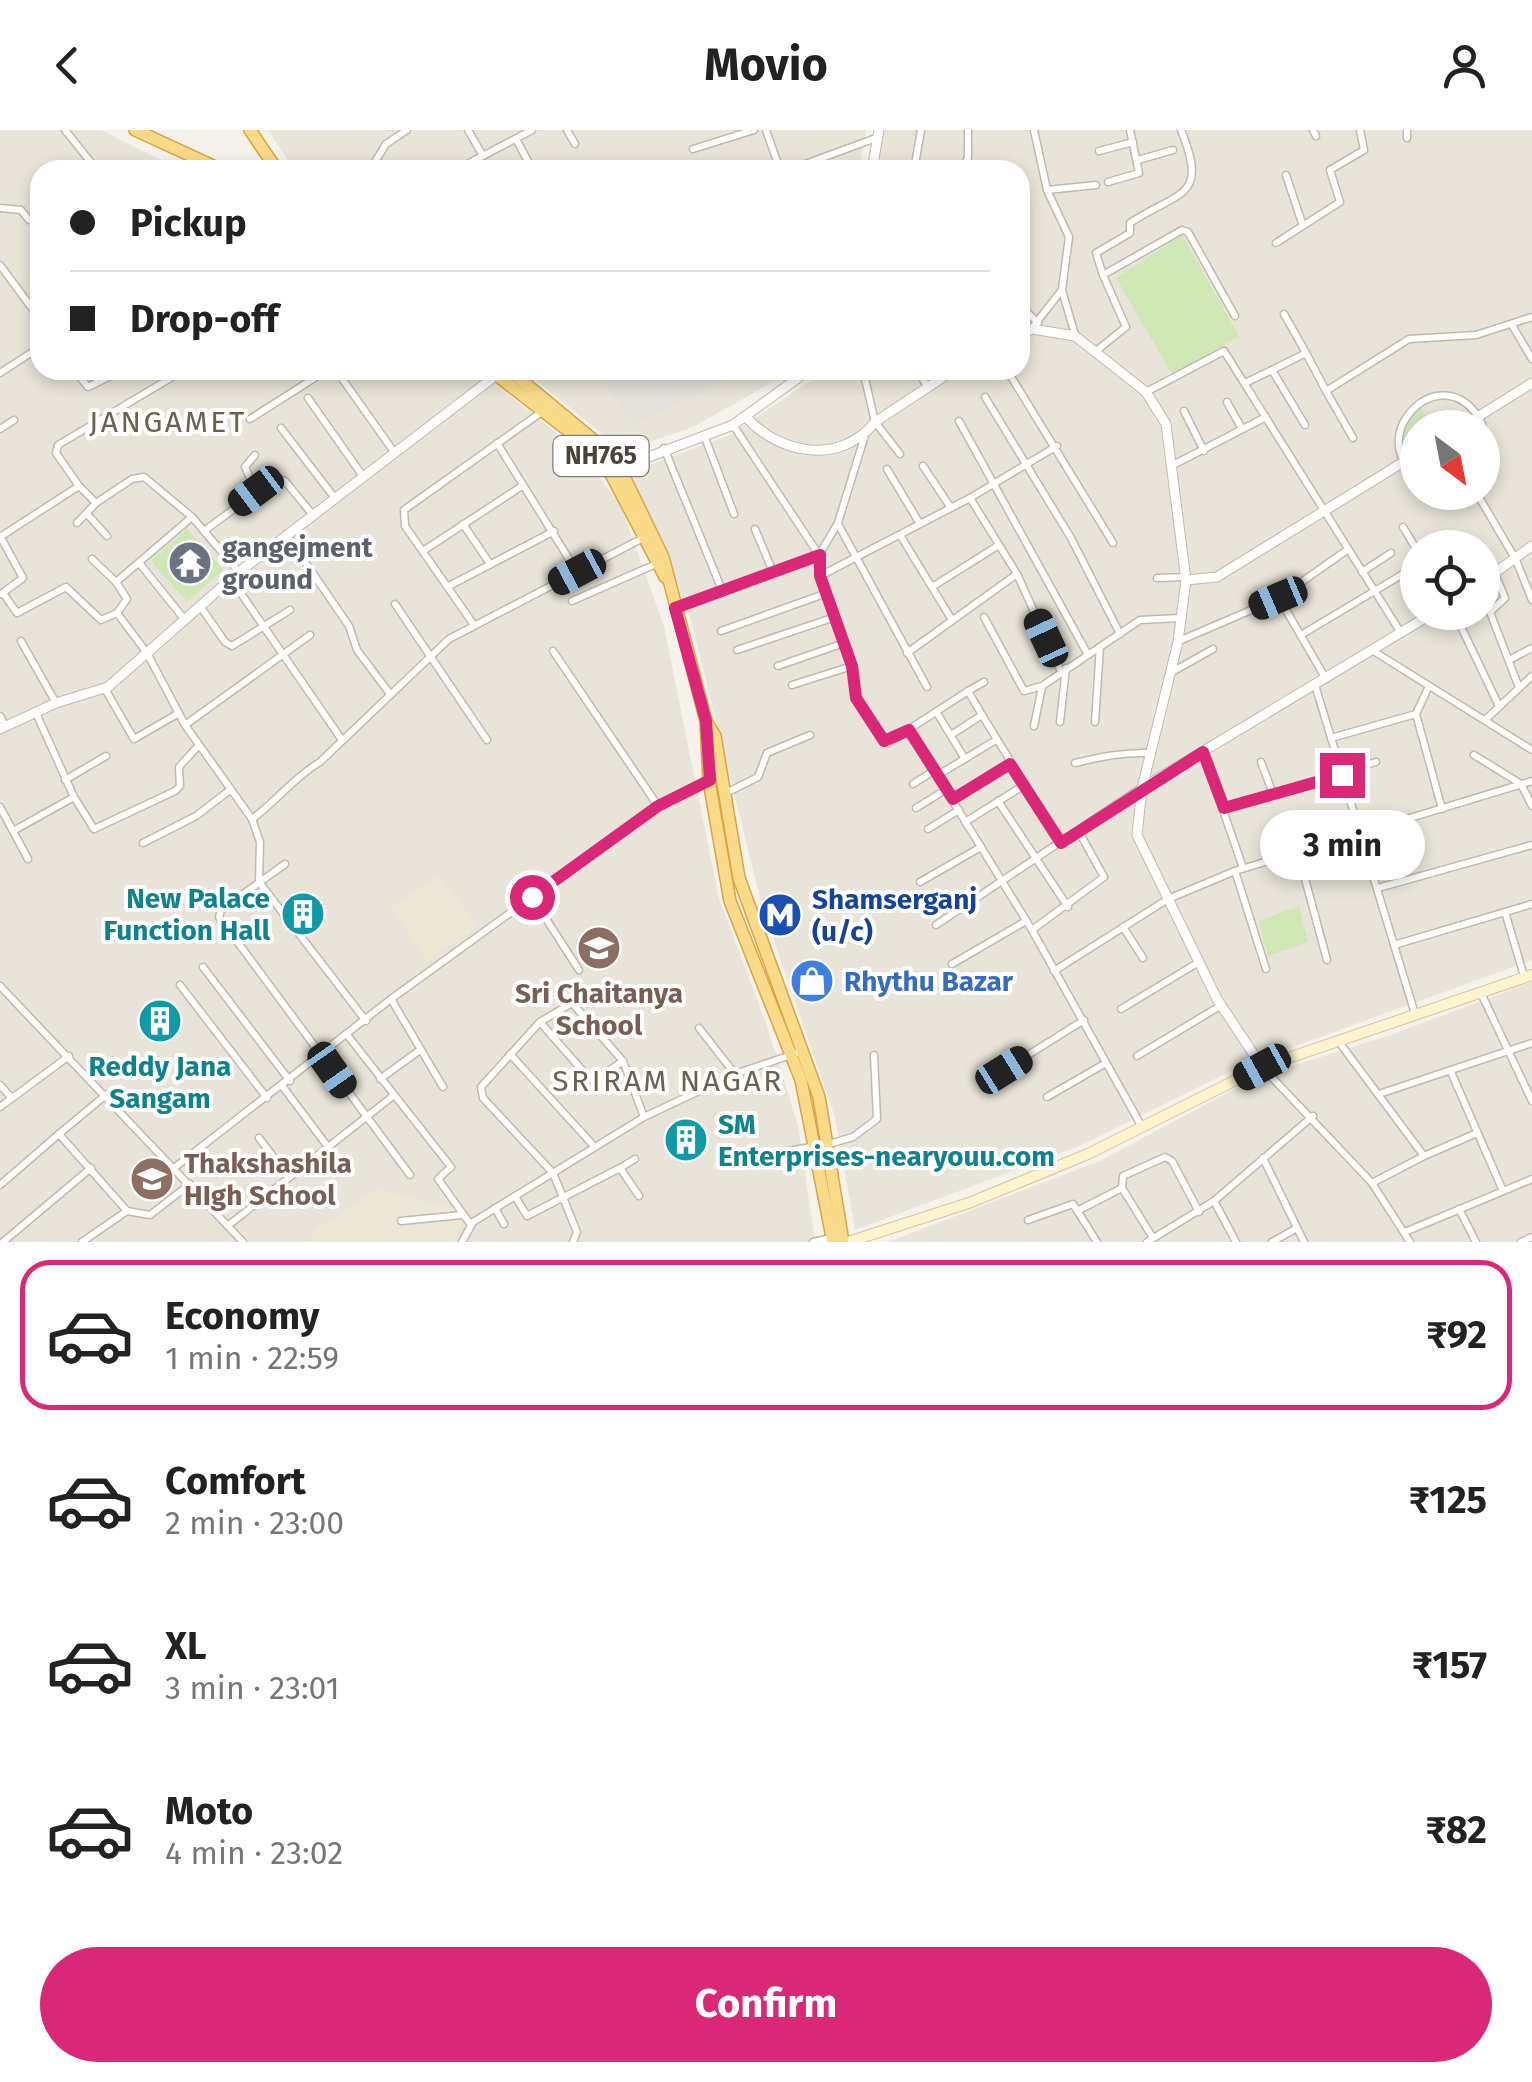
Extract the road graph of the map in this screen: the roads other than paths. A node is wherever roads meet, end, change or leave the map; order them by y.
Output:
1 (65, 130) edge
2 (135, 130) edge
3 (250, 130) edge
4 (407, 130) edge
5 (468, 130) edge
6 (532, 130) edge
7 (567, 130) edge
8 (708, 130) edge
9 (754, 130) edge
10 (766, 130) edge
11 (921, 130) edge
12 (968, 130) edge
13 (1034, 130) edge
14 (1130, 130) edge
15 (1181, 130) edge
16 (1360, 130) edge
17 (878, 134) edge
18 (516, 139) junction
19 (713, 142) junction
20 (1133, 142) junction
21 (575, 144) dead end
22 (693, 149) dead end
23 (1173, 150) dead end
24 (1099, 151) dead end
25 (483, 156) junction
26 (86, 160) edge
27 (200, 160) edge
28 (268, 160) edge
29 (376, 160) edge
30 (476, 160) edge
31 (527, 160) edge
32 (776, 160) edge
33 (814, 160) edge
34 (874, 160) edge
35 (916, 160) edge
36 (967, 160) edge
37 (1138, 160) junction
38 (1286, 176) dead end
39 (1108, 182) dead end
40 (1096, 184) dead end
41 (1047, 190) junction
42 (0, 208) edge
43 (30, 220) edge
44 (1302, 222) junction
45 (1276, 243) dead end
46 (0, 265) edge
47 (1103, 276) junction
48 (1062, 290) junction
49 (30, 306) edge
50 (1284, 314) dead end
51 (1235, 316) dead end
52 (1532, 317) edge
53 (1030, 319) edge
54 (1512, 325) junction
55 (1035, 326) junction
56 (1030, 329) edge
57 (1075, 336) junction
58 (1096, 351) junction
59 (1306, 353) junction
60 (30, 354) edge
61 (1532, 359) edge
62 (1272, 370) junction
63 (0, 373) edge
64 (167, 380) edge
65 (310, 380) edge
66 (343, 380) edge
67 (490, 380) edge
68 (509, 380) edge
69 (511, 380) edge
70 (796, 380) edge
71 (865, 380) edge
72 (923, 380) edge
73 (936, 380) edge
74 (1013, 380) edge
75 (1245, 382) junction
76 (1532, 382) edge
77 (926, 386) junction
78 (1326, 391) junction
79 (1146, 392) junction
80 (984, 397) dead end
81 (308, 398) dead end
82 (1227, 402) dead end
83 (543, 410) junction
84 (1410, 410) edge
85 (1471, 410) edge
86 (1488, 410) edge
87 (1184, 411) dead end
88 (746, 417) junction
89 (1266, 417) junction
90 (250, 419) dead end
91 (14, 420) dead end
92 (959, 421) dead end
93 (874, 422) junction
94 (733, 425) junction
95 (1305, 425) dead end
96 (282, 428) dead end
97 (0, 429) edge
98 (1242, 429) junction
99 (865, 434) junction
100 (704, 435) junction
101 (1354, 438) dead end
102 (497, 443) junction
103 (1056, 446) junction
104 (664, 448) junction
105 (1204, 451) junction
106 (394, 452) junction
107 (900, 454) dead end
108 (255, 455) dead end
109 (1400, 464) edge
110 (1025, 465) junction
111 (1173, 465) junction
112 (924, 466) dead end
113 (887, 469) dead end
114 (615, 470) junction
115 (362, 475) junction
116 (996, 482) junction
117 (79, 486) junction
118 (522, 486) junction
119 (256, 491) junction
120 (334, 497) junction
121 (970, 498) junction
122 (96, 503) junction
123 (951, 508) junction
124 (1487, 510) edge
125 (1322, 511) junction
126 (312, 514) junction
127 (734, 514) dead end
128 (89, 516) junction
129 (192, 517) junction
130 (838, 522) junction
131 (77, 524) dead end
132 (463, 524) junction
133 (920, 524) junction
134 (1403, 527) dead end
135 (755, 529) dead end
136 (1405, 530) edge
137 (204, 531) junction
138 (554, 531) junction
139 (286, 534) junction
140 (900, 535) junction
141 (0, 536) edge
142 (108, 536) dead end
143 (643, 538) junction
144 (1113, 543) dead end
145 (999, 545) junction
146 (1532, 546) edge
147 (1347, 550) junction
148 (423, 551) junction
149 (1391, 553) dead end
150 (820, 555) junction
151 (854, 557) junction
152 (92, 560) dead end
153 (1516, 560) junction
154 (140, 564) junction
155 (490, 564) junction
156 (656, 564) junction
157 (1500, 570) edge
158 (577, 572) junction
159 (773, 572) junction
160 (1362, 572) junction
161 (1017, 574) junction
162 (235, 575) junction
163 (820, 576) junction
164 (1400, 576) edge
165 (1157, 578) dead end
166 (1186, 579) junction
167 (668, 580) junction
168 (116, 582) junction
169 (449, 586) junction
170 (932, 586) junction
171 (722, 590) junction
172 (1372, 592) junction
173 (827, 593) junction
174 (2, 594) edge
175 (1278, 598) junction
176 (1532, 600) edge
177 (572, 602) dead end
178 (395, 604) dead end
179 (200, 606) junction
180 (675, 608) junction
181 (290, 610) dead end
182 (116, 613) junction
183 (835, 616) junction
184 (984, 617) dead end
185 (1180, 618) junction
186 (184, 620) junction
187 (952, 620) junction
188 (474, 626) junction
189 (265, 627) junction
190 (1407, 630) edge
191 (1463, 630) edge
192 (1497, 630) edge
193 (720, 631) dead end
194 (1120, 634) junction
195 (1301, 634) junction
196 (1401, 634) junction
197 (310, 635) dead end
198 (21, 640) dead end
199 (844, 642) junction
200 (1178, 642) junction
201 (1100, 646) junction
202 (1213, 648) dead end
203 (1532, 648) edge
204 (737, 650) dead end
205 (554, 651) dead end
206 (1374, 652) junction
207 (147, 653) junction
208 (1087, 653) junction
209 (284, 654) junction
210 (907, 654) junction
211 (430, 656) junction
212 (1509, 660) junction
213 (778, 666) dead end
214 (852, 666) junction
215 (1063, 668) junction
216 (1170, 672) junction
217 (1532, 676) edge
218 (1326, 679) junction
219 (984, 682) dead end
220 (792, 684) dead end
221 (1518, 685) junction
222 (1042, 686) junction
223 (1315, 686) junction
224 (1429, 686) junction
225 (926, 687) dead end
226 (105, 689) junction
227 (968, 692) junction
228 (390, 694) junction
229 (56, 704) junction
230 (1498, 704) junction
231 (936, 712) junction
232 (36, 713) junction
233 (179, 713) junction
234 (1416, 714) junction
235 (982, 715) junction
236 (0, 716) edge
237 (1484, 720) junction
238 (706, 721) junction
239 (1060, 722) dead end
240 (1095, 722) dead end
241 (186, 726) junction
242 (1034, 726) dead end
243 (3, 728) edge
244 (909, 730) junction
245 (810, 735) dead end
246 (951, 735) junction
247 (1331, 738) junction
248 (342, 740) junction
249 (487, 740) dead end
250 (996, 740) junction
251 (199, 745) junction
252 (1532, 750) edge
253 (1203, 752) junction
254 (1150, 753) junction
255 (1474, 755) dead end
256 (106, 756) dead end
257 (965, 758) junction
258 (1261, 762) dead end
259 (1376, 762) dead end
260 (1075, 763) dead end
261 (1010, 764) junction
262 (936, 773) junction
263 (723, 774) junction
264 (1342, 775) junction
265 (65, 780) junction
266 (710, 780) junction
267 (1532, 781) edge
268 (913, 784) dead end
269 (1521, 784) junction
270 (1023, 786) junction
271 (946, 788) junction
272 (1142, 788) junction
273 (230, 790) junction
274 (726, 792) junction
275 (1273, 794) junction
276 (74, 797) junction
277 (953, 799) junction
278 (998, 801) junction
279 (658, 806) junction
280 (1532, 806) edge
281 (0, 807) edge
282 (916, 808) dead end
283 (1224, 808) junction
284 (1442, 809) junction
285 (959, 810) junction
286 (252, 819) junction
287 (966, 822) junction
288 (94, 829) junction
289 (928, 829) dead end
290 (13, 831) junction
291 (1078, 832) junction
292 (1360, 834) junction
293 (100, 837) dead end
294 (143, 843) dead end
295 (1061, 843) junction
296 (1532, 845) edge
297 (981, 848) junction
298 (1298, 853) junction
299 (28, 859) dead end
300 (1037, 860) junction
301 (285, 864) dead end
302 (1239, 869) junction
303 (259, 882) junction
304 (920, 882) dead end
305 (1001, 883) junction
306 (1378, 888) junction
307 (532, 897) junction
308 (1168, 899) junction
309 (1532, 904) edge
310 (1068, 907) junction
311 (1505, 912) junction
312 (1026, 921) junction
313 (936, 925) dead end
314 (1123, 926) junction
315 (1032, 930) junction
316 (1394, 945) junction
317 (1143, 958) dead end
318 (1327, 960) dead end
319 (1198, 962) junction
320 (952, 964) dead end
321 (203, 966) dead end
322 (1266, 969) dead end
323 (579, 970) dead end
324 (1054, 971) junction
325 (1528, 976) edge
326 (180, 984) dead end
327 (0, 986) edge
328 (1481, 992) junction
329 (391, 999) junction
330 (1220, 1006) junction
331 (1121, 1010) dead end
332 (1416, 1016) junction
333 (1084, 1020) junction
334 (366, 1021) junction
335 (540, 1022) junction
336 (699, 1028) dead end
337 (348, 1036) junction
338 (1339, 1042) junction
339 (1532, 1043) edge
340 (420, 1050) junction
341 (1508, 1050) junction
342 (796, 1052) junction
343 (510, 1054) junction
344 (874, 1055) dead end
345 (69, 1056) junction
346 (320, 1056) junction
347 (1138, 1056) dead end
348 (623, 1061) junction
349 (1106, 1063) junction
350 (1262, 1067) junction
351 (1004, 1070) dead end
352 (1451, 1072) junction
353 (736, 1074) junction
354 (380, 1079) junction
355 (290, 1081) junction
356 (0, 1085) edge
357 (282, 1087) junction
358 (443, 1087) dead end
359 (107, 1094) junction
360 (1379, 1094) junction
361 (393, 1096) junction
362 (1047, 1097) dead end
363 (12, 1098) junction
364 (267, 1098) junction
365 (1532, 1102) edge
366 (0, 1107) edge
367 (1312, 1116) junction
368 (366, 1117) junction
369 (644, 1117) junction
370 (1143, 1128) junction
371 (1478, 1133) junction
372 (59, 1134) junction
373 (259, 1138) dead end
374 (593, 1145) junction
375 (822, 1145) junction
376 (328, 1146) junction
377 (772, 1154) dead end
378 (1424, 1156) junction
379 (636, 1158) dead end
380 (1264, 1158) junction
381 (92, 1168) junction
382 (174, 1168) junction
383 (620, 1168) junction
384 (552, 1173) junction
385 (410, 1175) dead end
386 (288, 1176) junction
387 (1532, 1178) edge
388 (1372, 1183) junction
389 (190, 1184) junction
390 (0, 1185) edge
391 (1122, 1188) junction
392 (1503, 1191) junction
393 (515, 1196) junction
394 (639, 1196) dead end
395 (560, 1199) junction
396 (1214, 1201) junction
397 (495, 1208) junction
398 (1080, 1210) junction
399 (1459, 1210) junction
400 (127, 1211) junction
401 (1199, 1212) junction
402 (464, 1214) junction
403 (1028, 1220) dead end
404 (401, 1221) dead end
405 (230, 1224) junction
406 (504, 1224) dead end
407 (469, 1228) junction
408 (1297, 1228) junction
409 (1405, 1232) junction
410 (1532, 1237) edge
411 (1150, 1240) edge
412 (839, 1241) edge
413 (3, 1242) edge
414 (82, 1242) edge
415 (243, 1242) edge
416 (462, 1242) edge
417 (474, 1242) edge
418 (573, 1242) edge
419 (813, 1242) edge
420 (1097, 1242) edge
421 (1236, 1242) edge
422 (1272, 1242) edge
423 (1304, 1242) edge
424 (1410, 1242) edge
425 (1476, 1242) edge
426 (1520, 1242) edge

1 - 26 street
2 - 27 highway
3 - 28 highway
4 - 29 street
5 - 25 street
6 - 18 street
7 - 21 street
8 - 19 street
9 - 19 street
10 - 32 street
11 - 35 street
12 - 36 street
13 - 41 street
14 - 20 street
15 - 47 street
16 - 44 street
17 - 33 street
17 - 34 street
18 - 25 street
18 - 31 street
19 - 22 street
20 - 24 street
20 - 37 street
23 - 37 street
25 - 30 street
37 - 39 street
38 - 44 street
40 - 41 street
41 - 48 street
42 - 43 street
44 - 45 street
46 - 49 street
47 - 51 street
47 - 58 street
48 - 55 street
48 - 57 street
50 - 59 street
52 - 54 street
53 - 55 street
54 - 61 street
54 - 78 street
55 - 56 street
55 - 57 street
57 - 58 street
58 - 79 street
59 - 62 street
59 - 78 street
60 - 63 street
62 - 75 street
62 - 95 street
64 - 117 street
65 - 90 street
66 - 106 street
67 - 106 street
68 - 83 highway, NH765
69 - 114 highway, NH765
70 - 88 street
71 - 93 street
72 - 77 street
73 - 77 street
74 - 103 street
75 - 79 street
75 - 89 street
76 - 86 street
77 - 93 street
78 - 101 street
79 - 111 street
80 - 110 street
81 - 115 street
82 - 98 street
83 - 102 street
83 - 114 highway, NH765
84 - 85 street
87 - 105 street
88 - 94 street
88 - 99 street
89 - 98 street
89 - 125 street
91 - 97 street
92 - 116 street
93 - 99 street
93 - 107 street
94 - 100 street
94 - 150 street
96 - 120 street
98 - 105 street
99 - 130 street
100 - 104 street
100 - 127 street
102 - 118 street
102 - 148 street
103 - 110 street
103 - 144 street
104 - 114 street
104 - 171 street
105 - 111 street
106 - 115 street
108 - 119 street
109 - 125 street
110 - 116 street
110 - 194 street
111 - 166 street
112 - 123 street
113 - 133 street
114 - 143 highway, NH765
114 - 167 highway, NH765
115 - 120 street
116 - 121 street
116 - 208 street
117 - 122 street
117 - 141 street
118 - 132 street
118 - 138 street
119 - 126 street
119 - 137 street
120 - 126 street
121 - 123 street
121 - 145 street
122 - 128 street
122 - 129 street
123 - 133 street
124 - 153 street
125 - 147 street
125 - 166 street
126 - 139 street
128 - 131 street
128 - 142 street
129 - 137 street
129 - 154 street
130 - 150 street
130 - 151 street
132 - 148 street
132 - 155 street
133 - 140 street
134 - 136 street
135 - 159 street
137 - 162 street
138 - 155 street
138 - 158 street
139 - 162 street
139 - 228 street
140 - 151 street
140 - 170 street
141 - 174 street
143 - 156 highway, NH765
143 - 158 street
145 - 161 street
145 - 170 street
146 - 153 street
147 - 160 street
147 - 175 street
148 - 169 street
149 - 160 street
150 - 159 street
150 - 163 street
151 - 163 street
151 - 210 street
152 - 168 street
153 - 157 street
153 - 176 street
154 - 168 street
154 - 186 street
155 - 169 street
156 - 167 highway, NH765
156 - 177 street
158 - 188 street
159 - 171 street
160 - 172 street
161 - 187 street
161 - 215 street
162 - 179 street
162 - 189 street
163 - 173 street
164 - 172 street
165 - 166 street
166 - 185 street
167 - 180 highway, NH765
168 - 182 street
169 - 188 street
170 - 187 street
171 - 180 street
172 - 195 street
172 - 196 street
173 - 183 street
173 - 193 street
174 - 182 street
175 - 195 street
175 - 200 street
178 - 211 street
179 - 186 street
179 - 189 street
180 - 238 highway, NH765
181 - 189 street
182 - 207 street
183 - 199 street
183 - 204 street
184 - 222 street
185 - 194 street
185 - 200 street
186 - 207 street
187 - 210 street
188 - 211 street
189 - 209 street
190 - 196 street
191 - 230 street
192 - 212 street
194 - 201 street
195 - 218 street
196 - 206 street
197 - 209 street
198 - 229 street
199 - 213 street
199 - 214 street
200 - 216 street
201 - 208 street
201 - 240 street
202 - 216 street
203 - 212 street
205 - 279 street
206 - 218 street
206 - 224 street
207 - 226 street
207 - 233 street
208 - 215 street
209 - 241 street
209 - 248 street
210 - 225 street
211 - 228 street
211 - 249 street
212 - 221 street
214 - 220 street
214 - 244 street
215 - 222 street
215 - 239 street
216 - 254 street
217 - 221 street
218 - 223 street
219 - 227 street
221 - 230 street
222 - 242 street
223 - 247 street
223 - 253 street
224 - 234 street
224 - 237 street
226 - 229 street
226 - 233 street
227 - 231 street
227 - 235 street
228 - 248 street
229 - 232 street
230 - 237 street
231 - 244 street
231 - 246 street
232 - 243 street
232 - 265 street
233 - 241 street
234 - 247 street
234 - 284 street
235 - 246 street
235 - 250 street
236 - 243 street
237 - 252 street
238 - 263 highway, NH765
238 - 266 highway, NH765
241 - 251 street
244 - 262 street
245 - 274 street
246 - 257 street
247 - 264 street
248 - 286 street
250 - 257 street
250 - 261 street
251 - 273 street
251 - 288 street
253 - 272 street
253 - 283 street
254 - 260 street
254 - 272 street
255 - 269 street
256 - 265 street
257 - 262 street
258 - 275 street
259 - 264 street
261 - 270 street
261 - 277 street
262 - 268 street
262 - 271 street
263 - 266 street
263 - 274 highway, NH765
264 - 275 street
264 - 292 street
265 - 276 street
266 - 279 street
266 - 342 highway, NH765
267 - 269 street
269 - 280 street
269 - 284 street
270 - 278 street
270 - 295 street
271 - 277 street
271 - 282 street
272 - 291 street
272 - 308 street
273 - 286 street
273 - 294 street
274 - 342 highway, NH765
275 - 283 street
276 - 288 street
276 - 290 street
277 - 285 street
278 - 287 street
278 - 300 street
279 - 307 street
281 - 290 street
283 - 302 street
284 - 292 street
285 - 287 street
285 - 289 street
286 - 303 street
287 - 297 street
288 - 293 street
290 - 299 street
291 - 295 street
291 - 310 street
292 - 298 street
292 - 306 street
295 - 300 street
296 - 306 street
297 - 304 street
297 - 305 street
298 - 302 street
298 - 318 street
300 - 305 street
300 - 310 street
301 - 303 street
302 - 308 street
302 - 322 street
303 - 334 street
303 - 346 street
305 - 312 street
305 - 313 street
306 - 316 street
307 - 323 street
307 - 329 street
308 - 314 street
308 - 319 street
309 - 311 street
310 - 315 street
311 - 316 street
311 - 325 street
312 - 315 street
312 - 320 street
314 - 317 street
314 - 324 street
315 - 324 street
316 - 332 street
319 - 330 street
319 - 331 street
321 - 355 street
324 - 333 street
325 - 328 main road
326 - 364 street
327 - 345 street
328 - 332 main road
328 - 341 street
329 - 334 street
329 - 340 street
330 - 347 street
330 - 350 street
332 - 338 main road
333 - 349 street
333 - 351 street
334 - 337 street
335 - 343 street
335 - 348 street
335 - 348 street
336 - 353 street
337 - 346 street
337 - 354 street
338 - 350 main road
338 - 360 street
339 - 341 street
340 - 354 street
340 - 358 street
341 - 352 street
341 - 365 street
342 - 353 street
342 - 375 highway, NH765
343 - 374 street
343 - 384 street
344 - 375 street
345 - 359 street
345 - 363 street
346 - 355 street
346 - 368 street
348 - 369 street
349 - 362 street
349 - 370 street
350 - 367 street
350 - 370 main road
352 - 360 street
352 - 371 street
353 - 369 street
354 - 361 street
355 - 357 street
356 - 363 street
357 - 364 street
357 - 376 street
359 - 372 street
359 - 382 street
360 - 378 street
361 - 368 street
361 - 402 street
363 - 366 street
364 - 382 street
367 - 380 street
367 - 388 street
368 - 376 street
368 - 385 street
369 - 374 street
370 - 412 main road
371 - 378 street
371 - 392 street
372 - 381 street
372 - 390 street
373 - 386 street
374 - 384 street
375 - 377 street
375 - 412 highway, NH765
376 - 386 street
378 - 388 street
379 - 383 street
380 - 396 street
380 - 408 street
381 - 400 street
381 - 413 street
382 - 389 street
383 - 394 street
383 - 395 street
384 - 393 street
384 - 395 street
386 - 405 street
387 - 392 street
388 - 409 street
389 - 400 street
389 - 405 street
391 - 398 street
391 - 401 street
391 - 411 street
392 - 399 street
393 - 395 street
393 - 397 street
395 - 418 street
396 - 401 street
396 - 421 street
397 - 406 street
397 - 407 street
398 - 403 street
398 - 420 street
399 - 409 street
399 - 425 street
400 - 414 street
401 - 411 street
402 - 404 street
402 - 407 street
405 - 415 street
407 - 416 street
407 - 417 street
408 - 422 street
408 - 423 street
409 - 424 street
410 - 426 street
412 - 419 street

